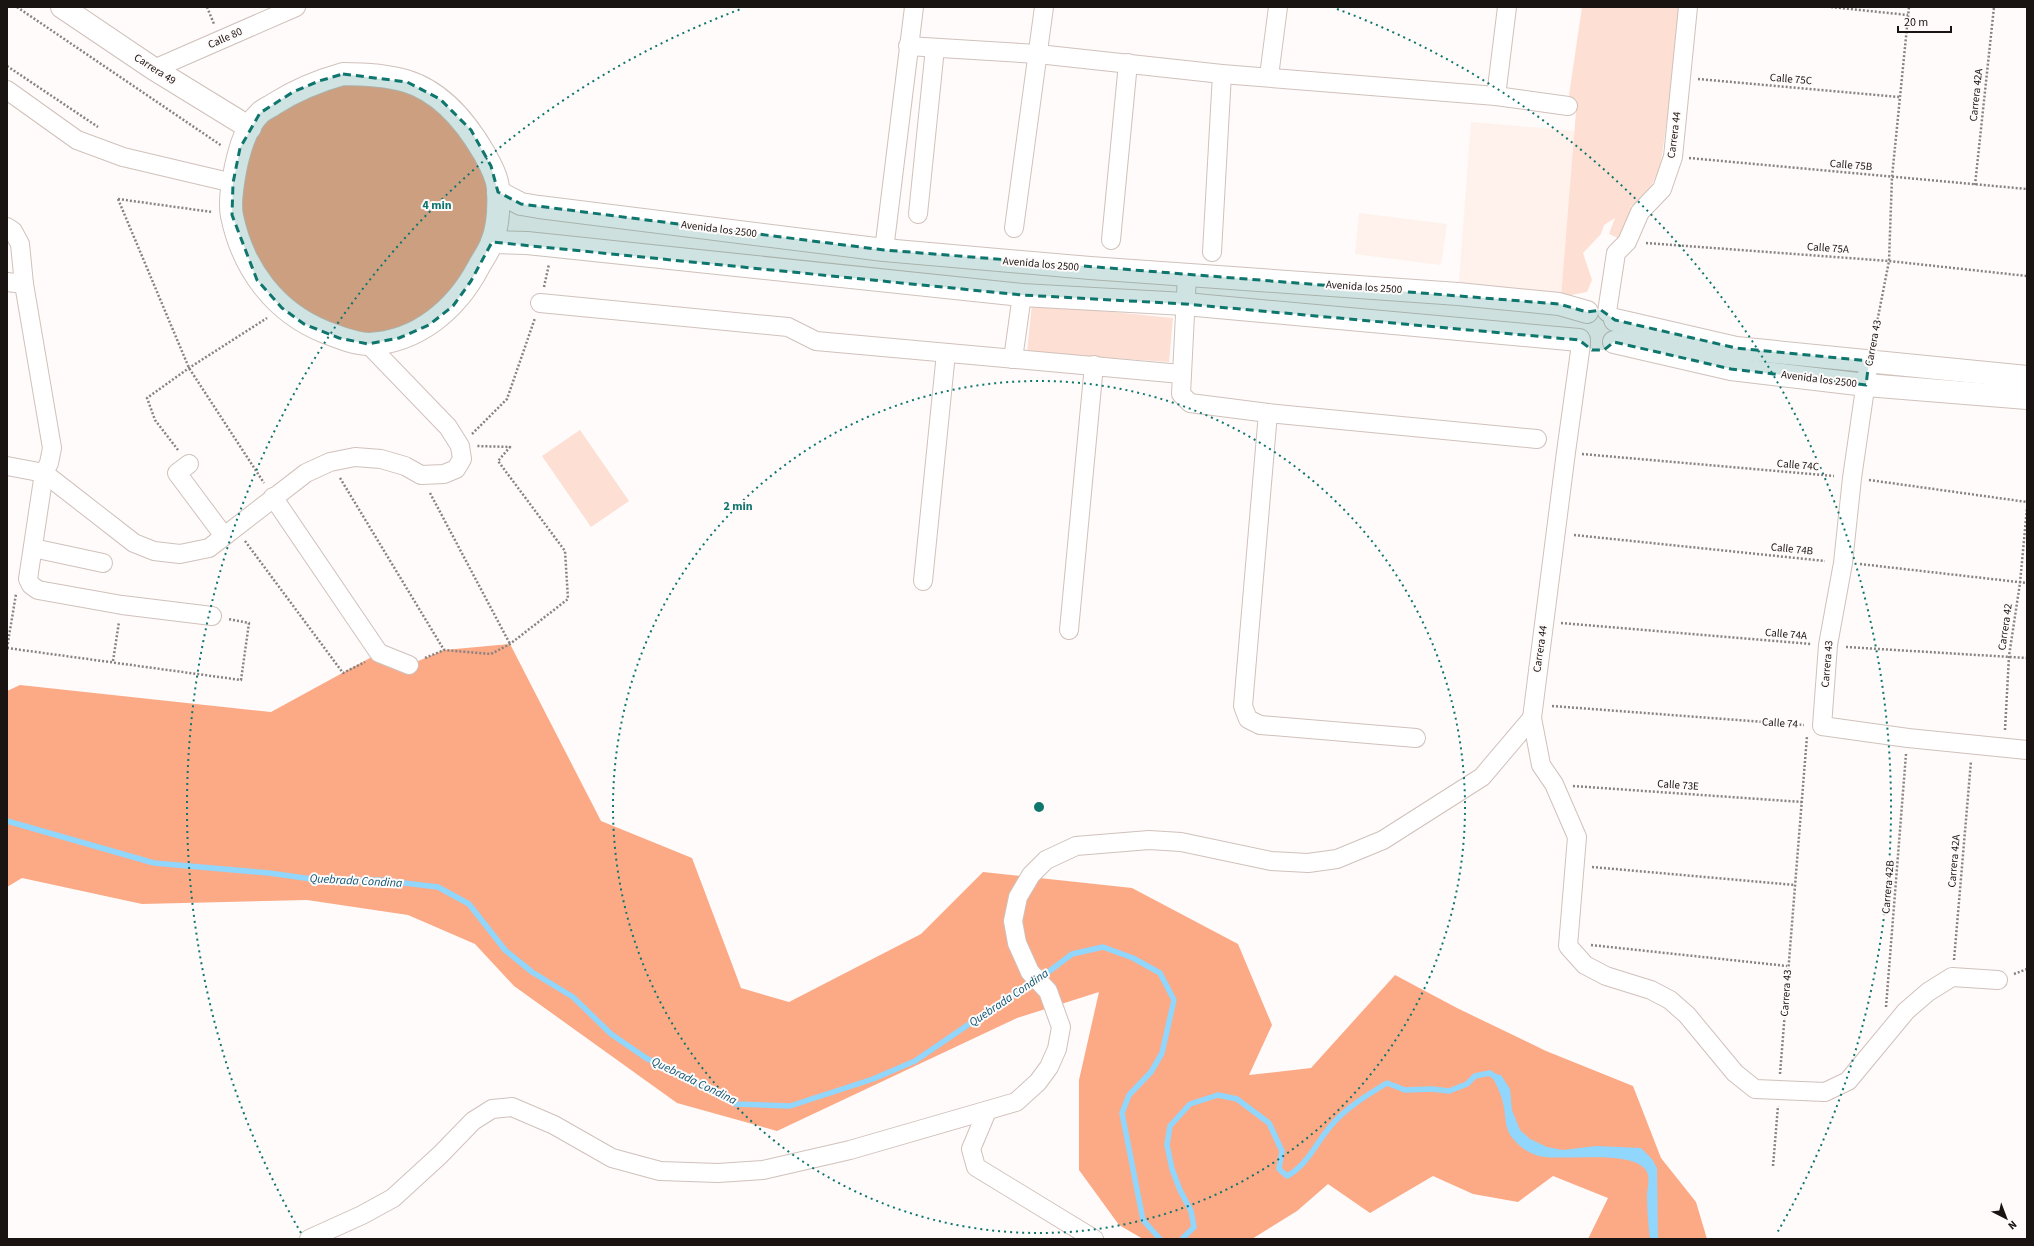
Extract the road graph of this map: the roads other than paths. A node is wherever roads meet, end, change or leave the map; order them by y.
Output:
1 (62, 7) edge
2 (296, 7) edge
3 (914, 7) edge
4 (1044, 7) edge
5 (1278, 7) edge
6 (1507, 7) edge
7 (1688, 7) edge
8 (908, 46) junction
9 (936, 48) junction
10 (1038, 54) junction
11 (1128, 63) junction
12 (154, 69) junction
13 (1222, 74) junction
14 (1269, 76) junction
15 (7, 90) edge
16 (1496, 96) junction
17 (1568, 106) dead end
18 (250, 128) junction
19 (233, 183) junction
20 (498, 192) junction
21 (918, 214) dead end
22 (7, 227) edge
23 (1014, 228) dead end
24 (1111, 240) dead end
25 (492, 242) junction
26 (884, 250) junction
27 (1212, 252) dead end
28 (1187, 275) junction
29 (16, 283) edge
30 (1022, 295) junction
31 (540, 303) road end
32 (1185, 304) junction
33 (1603, 310) junction
34 (1580, 342) junction
35 (1614, 342) junction
36 (368, 344) junction
37 (946, 353) junction
38 (1013, 359) junction
39 (1869, 361) junction
40 (1094, 365) junction
41 (1181, 374) junction
42 (2027, 377) edge
43 (1866, 385) junction
44 (2027, 398) edge
45 (1268, 413) junction
46 (1537, 439) dead end
47 (188, 464) road end
48 (7, 466) edge
49 (44, 473) junction
50 (273, 497) junction
51 (229, 532) junction
52 (33, 548) junction
53 (103, 563) dead end
54 (923, 581) dead end
55 (212, 616) road end
56 (1069, 630) dead end
57 (408, 665) road end
58 (1533, 711) junction
59 (1416, 738) dead end
60 (2027, 750) edge
61 (1998, 980) dead end
62 (987, 1112) junction
63 (309, 1239) edge
64 (1094, 1239) edge

1 - 12 main road, Carrera 49
2 - 12 street, Calle 80
3 - 8 street
4 - 10 street
5 - 14 street
6 - 16 street
7 - 33 street, Carrera 44
8 - 9 street
8 - 26 street
9 - 10 street
9 - 21 street
10 - 11 street
10 - 23 street
11 - 13 street
11 - 24 street
12 - 18 main road, Carrera 49
13 - 14 street
13 - 27 street
14 - 16 street
15 - 19 street
16 - 17 street
18 - 19 main road
18 - 20 main road
19 - 36 main road
20 - 25 main road
20 - 26 main road, Avenida los 2500
22 - 29 street
25 - 30 main road
25 - 36 main road
26 - 28 main road, Avenida los 2500
28 - 32 street
28 - 33 main road, Avenida los 2500
29 - 49 street
30 - 32 main road
30 - 38 street
31 - 37 street
32 - 34 main road
32 - 41 street
33 - 34 main road
33 - 35 main road
33 - 39 main road, Avenida los 2500
34 - 35 main road
34 - 58 street, Carrera 44
35 - 43 main road, Avenida los 2500
36 - 50 street
37 - 38 street
37 - 54 street
38 - 40 street
39 - 42 main road, Avenida los 2500
39 - 43 street, Carrera 43
40 - 41 street
40 - 56 street
41 - 45 street
43 - 44 main road, Avenida los 2500
43 - 60 street, Carrera 43
45 - 46 street
45 - 59 street
47 - 51 street
48 - 49 street
49 - 51 street
49 - 52 street
50 - 51 street
50 - 57 street
52 - 53 street
52 - 55 street
58 - 61 street, Carrera 44
58 - 62 street
62 - 63 street
62 - 64 street

